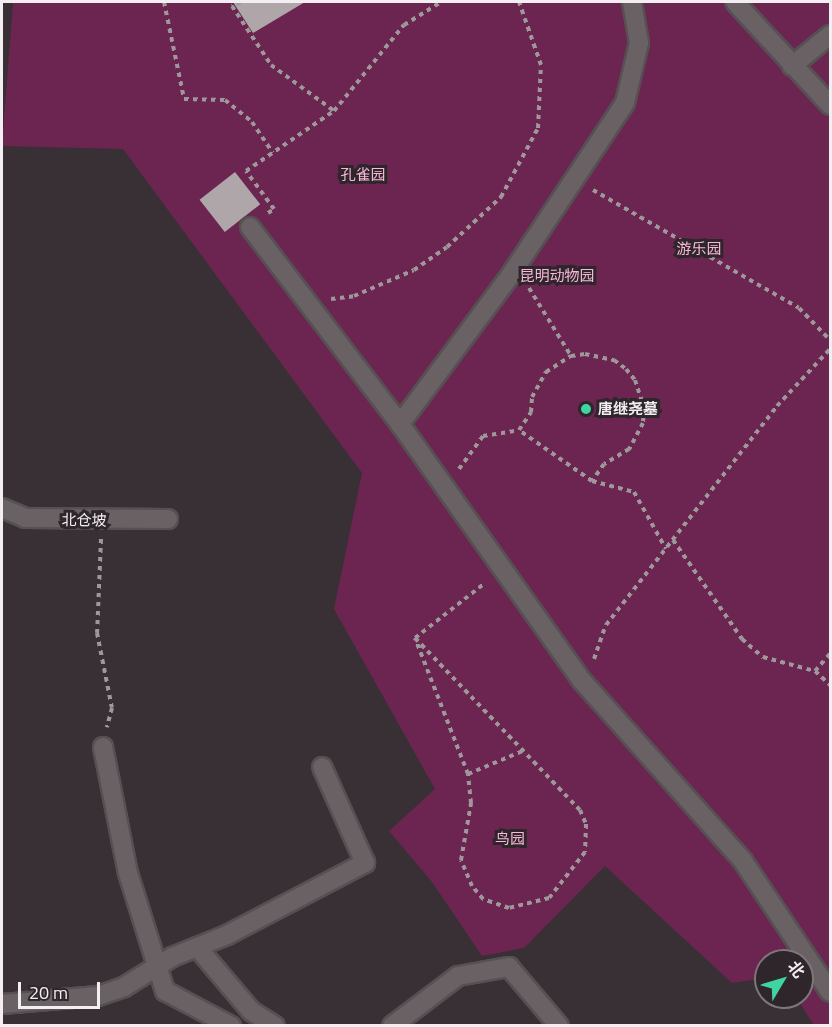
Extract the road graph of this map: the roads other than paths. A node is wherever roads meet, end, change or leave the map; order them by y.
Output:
1 (632, 2) edge
2 (735, 2) edge
3 (831, 34) edge
4 (792, 66) junction
5 (831, 105) edge
6 (250, 227) road end
7 (400, 424) junction
8 (2, 508) edge
9 (168, 519) dead end
10 (103, 747) road end
11 (322, 766) dead end
12 (197, 948) junction
13 (156, 971) junction
14 (831, 993) edge
15 (2, 1004) edge
16 (231, 1026) edge
17 (274, 1026) edge
18 (392, 1026) edge
19 (559, 1026) edge

1 - 7 street
2 - 4 street
3 - 4 street
4 - 5 street
6 - 7 street
7 - 14 street
8 - 9 street, 北仓坡
10 - 13 street
11 - 12 street
12 - 13 street
12 - 17 street
13 - 15 street
13 - 16 street
18 - 19 street

